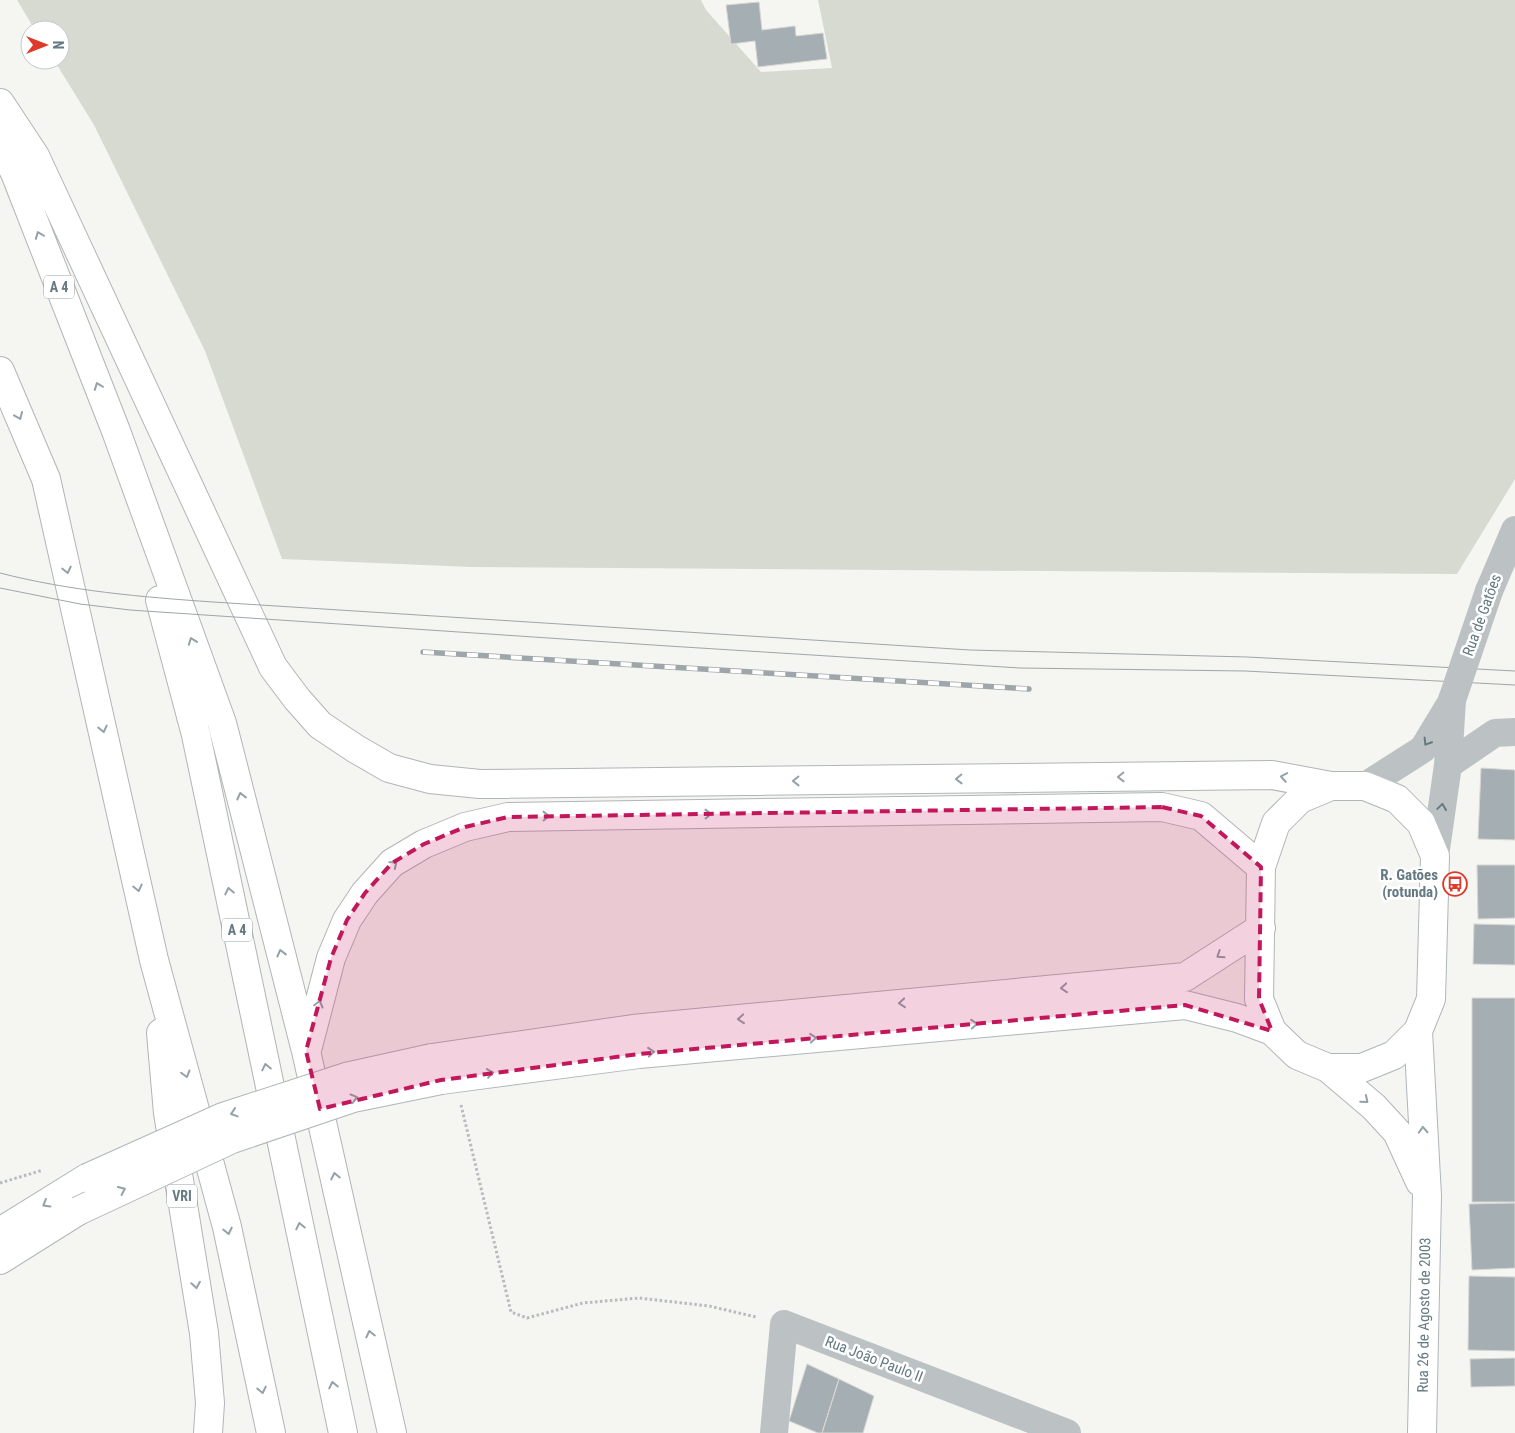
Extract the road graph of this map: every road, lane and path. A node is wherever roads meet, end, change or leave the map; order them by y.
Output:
1 (0, 103) edge
2 (0, 143) edge
3 (0, 371) edge
4 (116, 431) junction
5 (1515, 530) edge
6 (1452, 700) junction
7 (1515, 732) edge
8 (1448, 765) junction
9 (1332, 786) junction
10 (1365, 786) junction
11 (1435, 856) junction
12 (1261, 867) junction
13 (1261, 928) junction
14 (154, 960) junction
15 (1272, 1031) junction
16 (1418, 1031) junction
17 (306, 1051) junction
18 (1328, 1068) junction
19 (444, 1072) junction
20 (1427, 1196) junction
21 (0, 1232) edge
22 (0, 1260) edge
23 (784, 1324) junction
24 (208, 1433) edge
25 (271, 1433) edge
26 (343, 1433) edge
27 (392, 1433) edge
28 (774, 1433) edge
29 (1067, 1433) edge
30 (1422, 1433) edge

9 -> 1 main road
4 -> 2 main road, A 4
3 -> 14 main road
17 -> 4 main road
26 -> 4 main road, A 4
5 - 6 street, Rua de Gatões, bridge
6 - 8 street, Rua de Gatões
6 -> 10 street, Rua de Gatões
7 - 8 street
11 -> 8 street, Rua de Gatões
9 - 10 main road
9 - 12 main road
10 - 11 main road
11 - 16 main road
12 - 13 main road
17 -> 12 main road
13 - 15 main road
13 -> 19 main road
14 -> 24 main road, VRI
14 -> 25 main road
15 - 18 main road
19 -> 15 main road
16 - 18 main road
20 -> 16 main road, Rua 26 de Agosto de 2003
27 -> 17 main road
18 -> 20 main road, Rua 26 de Agosto de 2003
19 -> 21 main road, bridge
22 -> 19 main road, bridge
19 - 23 path
20 - 30 main road, Rua 26 de Agosto de 2003
23 - 28 street
23 - 29 street, Rua João Paulo II

